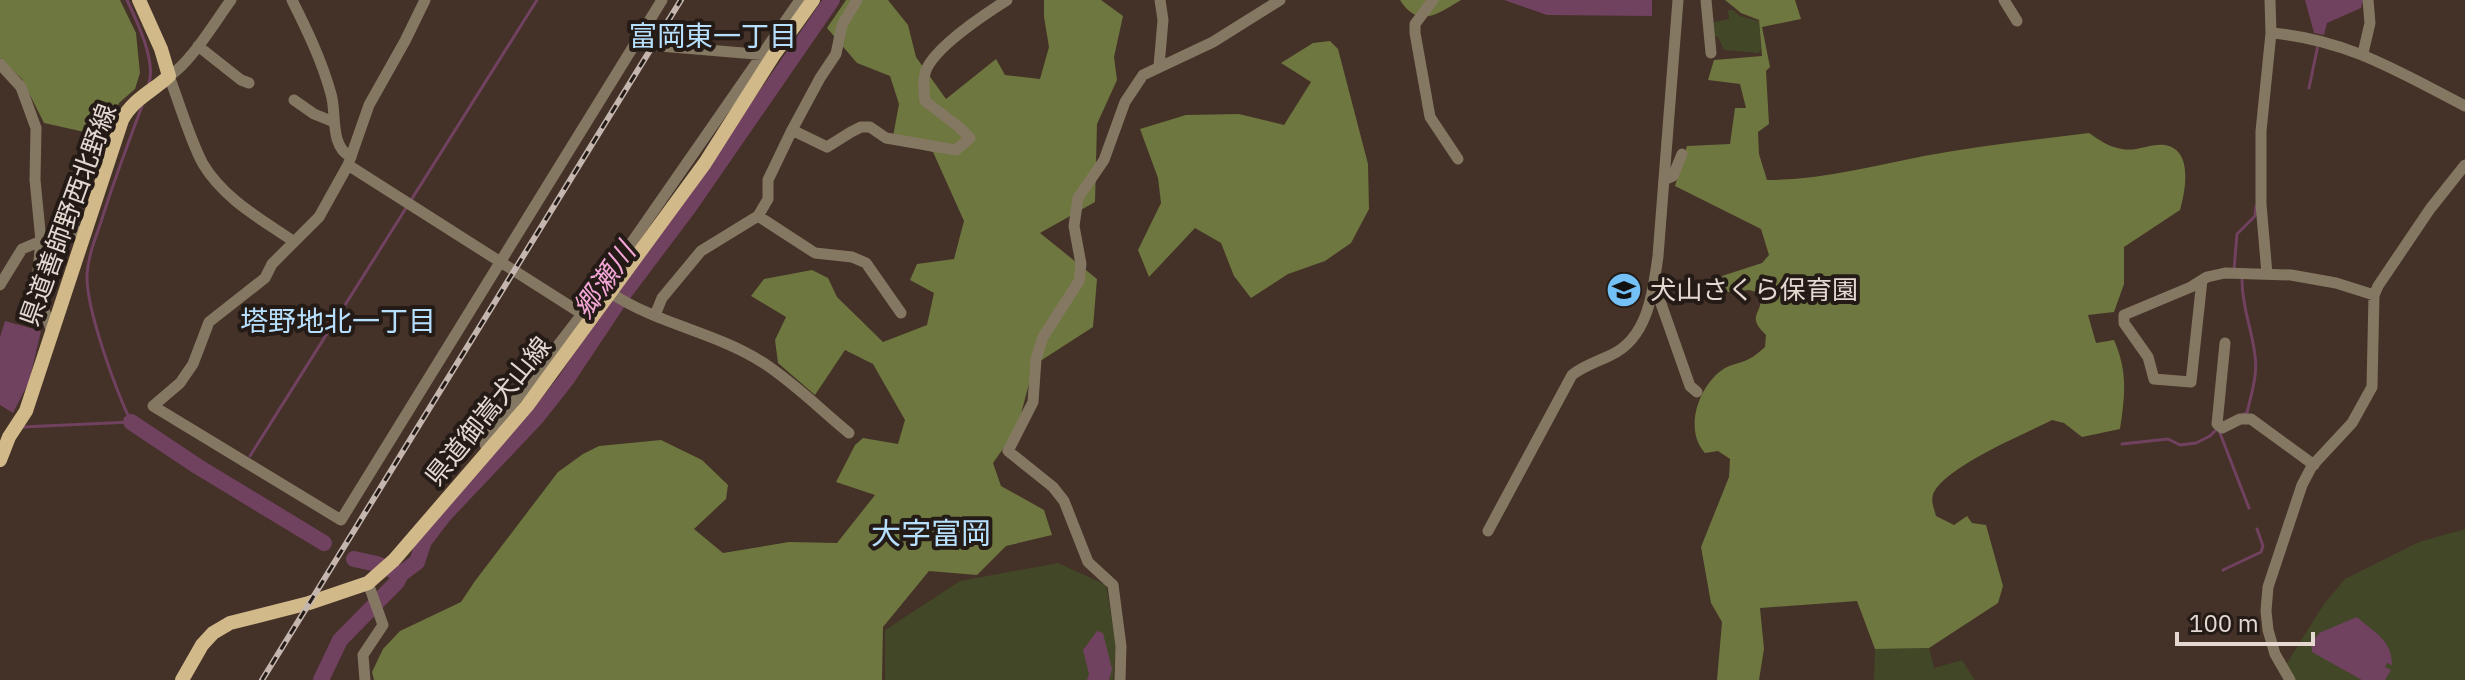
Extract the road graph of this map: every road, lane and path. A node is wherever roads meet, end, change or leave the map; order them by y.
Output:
1 (139, 0) edge
2 (231, 0) edge
3 (292, 0) edge
4 (425, 0) edge
5 (662, 0) edge
6 (800, 0) edge
7 (813, 0) edge
8 (857, 0) edge
9 (1007, 0) edge
10 (1160, 0) edge
11 (1280, 0) edge
12 (1433, 0) edge
13 (1678, 0) edge
14 (1706, 0) edge
15 (2004, 0) edge
16 (2270, 0) edge
17 (2368, 0) edge
18 (2017, 21) dead end
19 (2271, 33) junction
20 (636, 44) junction
21 (198, 46) junction
22 (161, 49) junction
23 (1711, 53) dead end
24 (2363, 53) junction
25 (767, 56) junction
26 (185, 59) junction
27 (0, 64) edge
28 (1159, 66) junction
29 (169, 76) junction
30 (249, 83) dead end
31 (294, 100) dead end
32 (2465, 106) edge
33 (334, 122) junction
34 (792, 130) junction
35 (1682, 154) dead end
36 (1458, 159) dead end
37 (350, 161) junction
38 (2464, 168) edge
39 (1664, 180) junction
40 (758, 216) junction
41 (85, 230) junction
42 (41, 241) junction
43 (293, 241) junction
44 (501, 263) junction
45 (2267, 274) junction
46 (2202, 280) junction
47 (0, 285) edge
48 (1652, 293) junction
49 (614, 295) junction
50 (2374, 295) junction
51 (901, 313) dead end
52 (655, 315) junction
53 (586, 317) junction
54 (50, 335) junction
55 (2225, 343) dead end
56 (1697, 392) dead end
57 (849, 433) dead end
58 (0, 460) edge
59 (2314, 465) junction
60 (1488, 531) dead end
61 (372, 586) junction
62 (182, 680) edge
63 (365, 680) edge
64 (1120, 680) edge
65 (2290, 680) edge

1 - 22 main road
2 - 21 street
3 - 33 street
4 - 37 street
5 - 20 street
6 - 25 street
7 - 25 main road, 県道御嵩犬山線
8 - 34 street
9 - 34 street
10 - 28 street
11 - 28 street
12 - 36 street
13 - 39 street
14 - 23 street
15 - 18 street
16 - 19 street
17 - 24 street
19 - 24 street
19 - 45 street
20 - 25 street
20 - 44 street
21 - 26 street
21 - 30 street
22 - 26 street
22 - 29 main road
24 - 32 street
25 - 49 main road, 県道御嵩犬山線
25 - 53 street
26 - 29 street
27 - 42 street
28 - 64 street
29 - 41 main road, 県道善師野西北野線
29 - 43 street
31 - 33 street
33 - 37 street
34 - 40 street
35 - 39 street
37 - 43 street
37 - 44 street
38 - 50 street
39 - 48 street
40 - 51 street
40 - 52 street
41 - 42 street
41 - 54 main road, 県道善師野西北野線
42 - 47 street
42 - 54 street
43 - 44 street
44 - 53 street
45 - 46 street
45 - 50 street
46 - 46 street
48 - 56 street
48 - 60 street
49 - 52 street
49 - 53 main road, 県道御嵩犬山線
50 - 59 street
52 - 57 street
53 - 61 main road, 県道御嵩犬山線
54 - 58 main road, 県道善師野西北野線
55 - 59 street
59 - 65 street
61 - 62 main road, 県道御嵩犬山線
61 - 63 street

